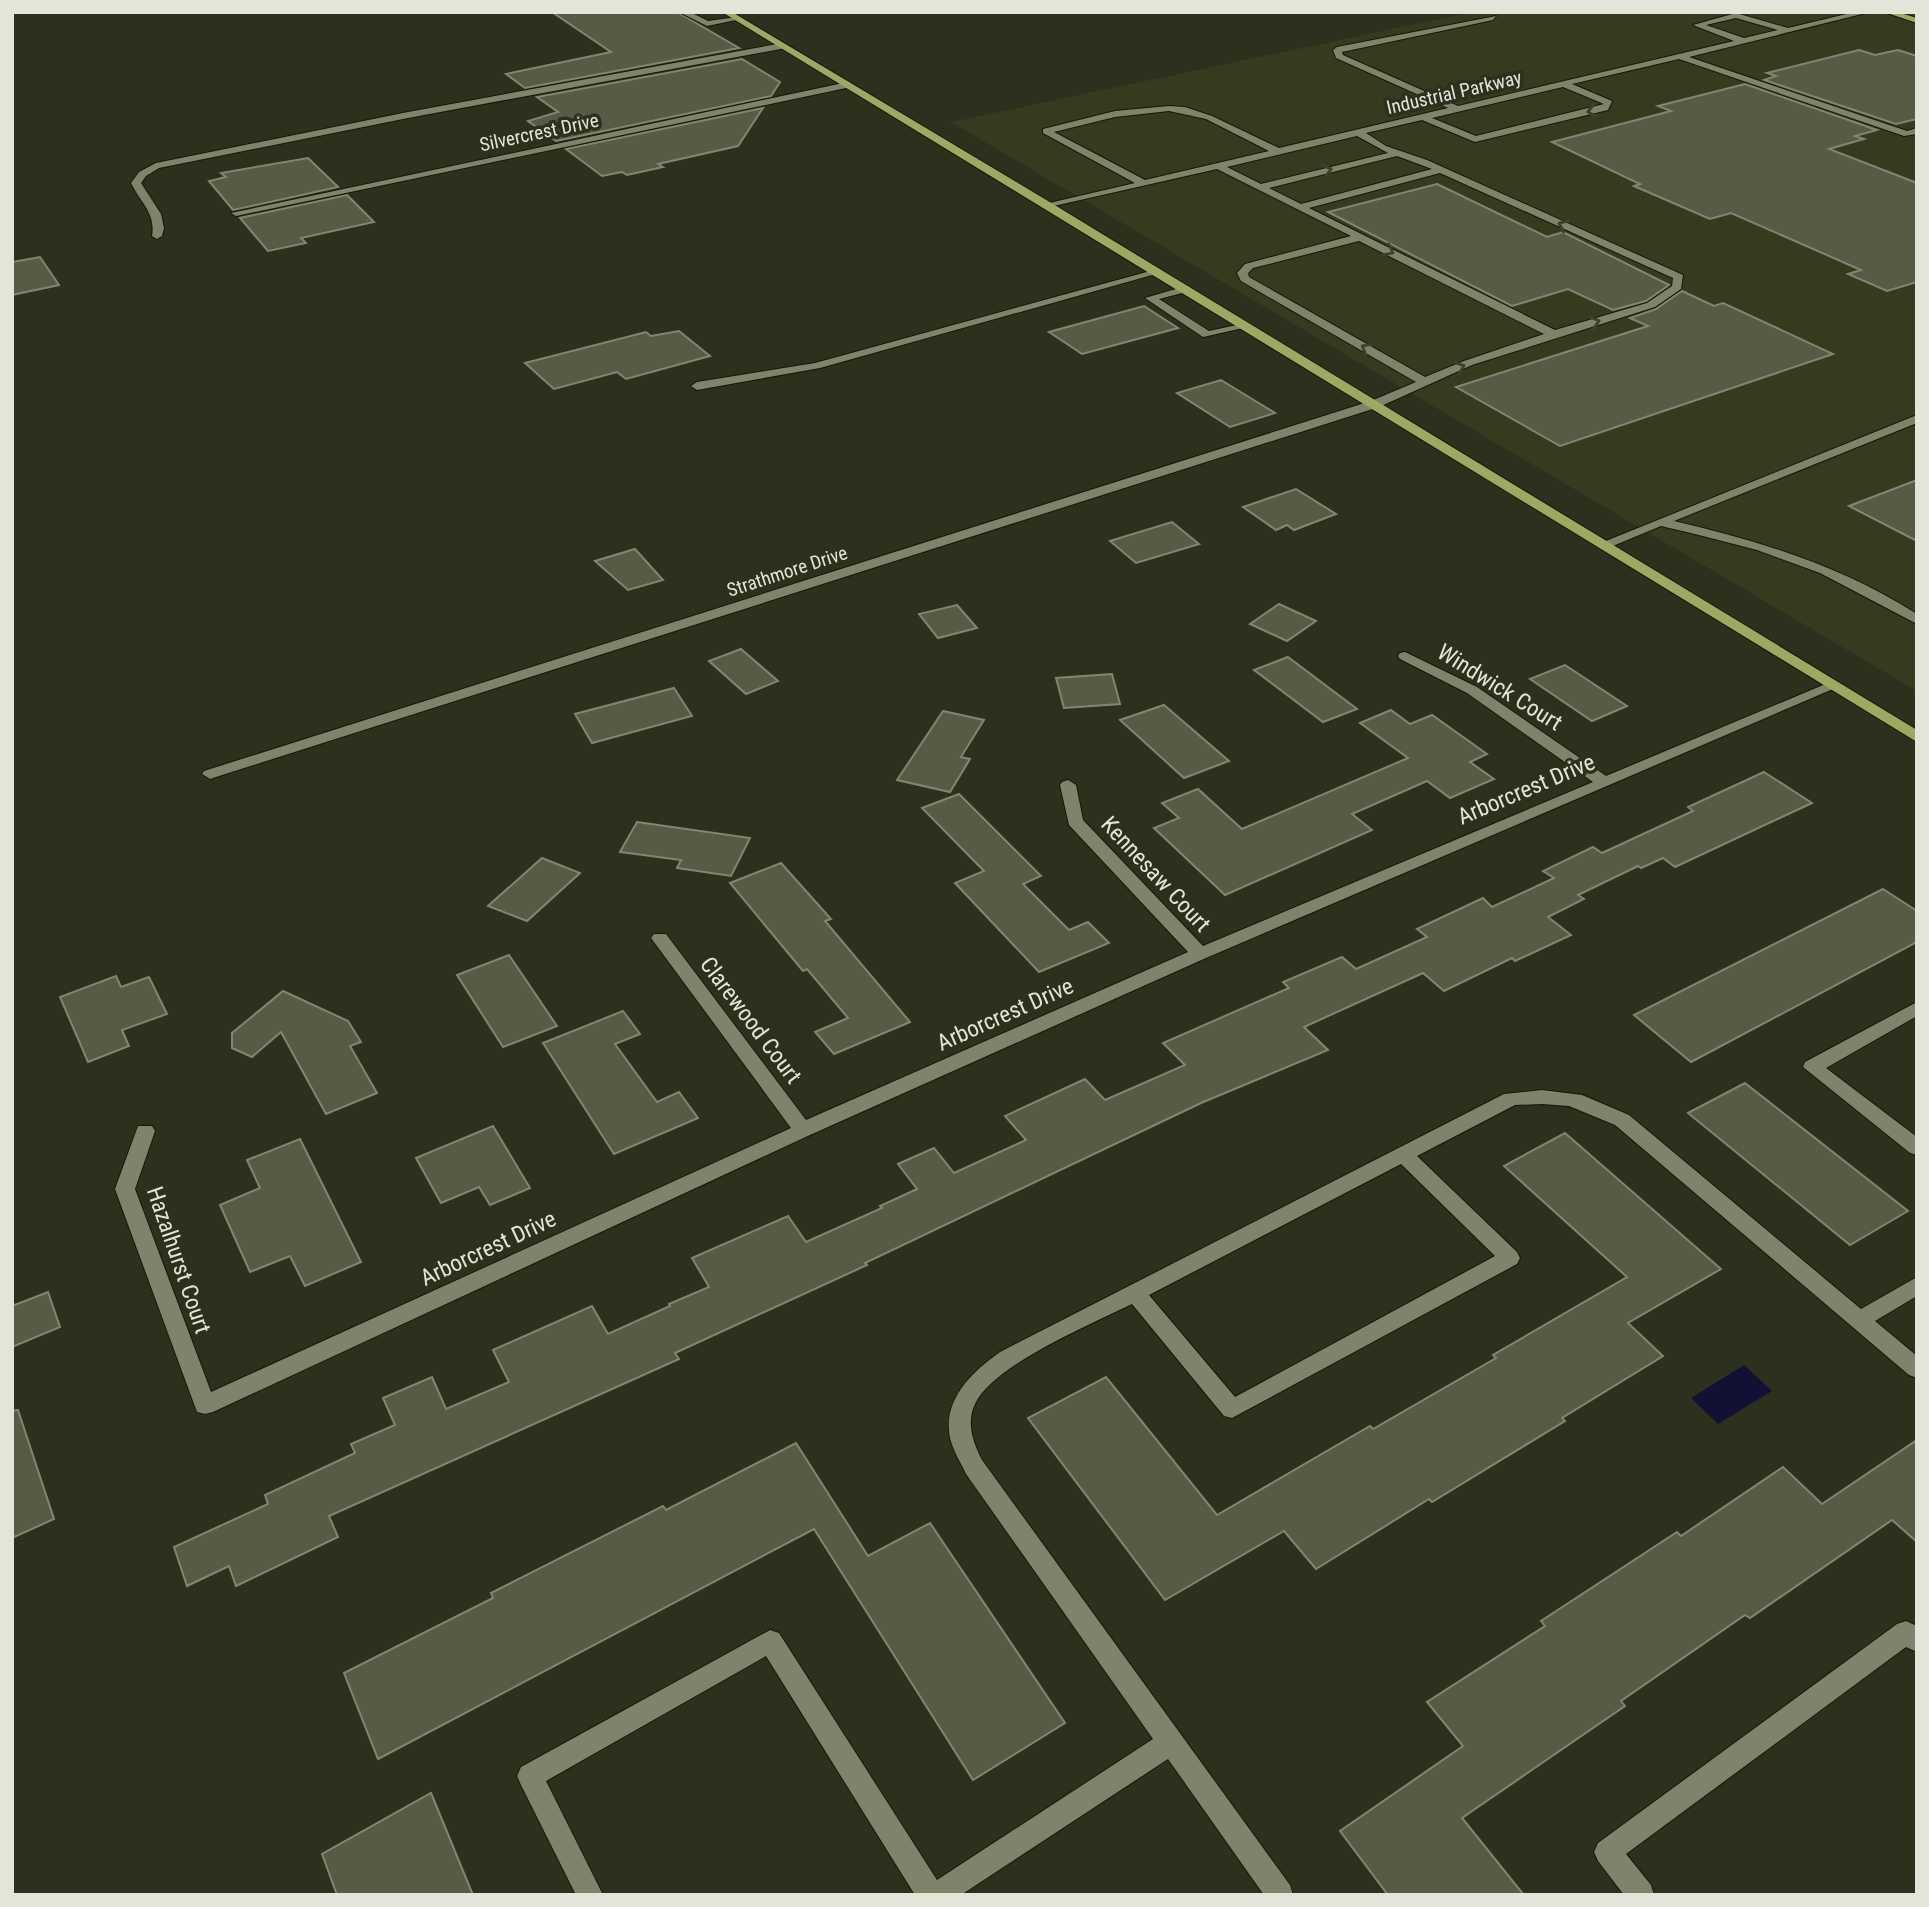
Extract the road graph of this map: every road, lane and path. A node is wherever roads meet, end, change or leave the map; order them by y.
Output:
1 (683, 12) edge
2 (1866, 12) edge
3 (1888, 12) edge
4 (732, 15) edge
5 (1493, 18) dead end
6 (1917, 21) edge
7 (1788, 31) junction
8 (1742, 41) junction
9 (783, 46) junction
10 (1681, 56) junction
11 (1564, 84) junction
12 (848, 85) junction
13 (1457, 109) junction
14 (1423, 117) junction
15 (1917, 131) edge
16 (1359, 132) junction
17 (1279, 152) junction
18 (1398, 153) junction
19 (1218, 166) junction
20 (1440, 170) junction
21 (1144, 184) junction
22 (1261, 187) junction
23 (1049, 206) junction
24 (1300, 207) junction
25 (236, 214) dead end
26 (158, 236) dead end
27 (1361, 237) junction
28 (1158, 272) junction
29 (1186, 289) junction
30 (1246, 326) junction
31 (1553, 334) junction
32 (1425, 382) junction
33 (697, 386) dead end
34 (1375, 404) junction
35 (1917, 419) edge
36 (1660, 522) junction
37 (1604, 545) junction
38 (1917, 620) edge
39 (1405, 656) dead end
40 (1833, 686) junction
41 (1917, 737) edge
42 (210, 774) dead end
43 (1604, 782) junction
44 (1068, 785) dead end
45 (660, 938) dead end
46 (1200, 954) junction
47 (1917, 1008) edge
48 (803, 1130) junction
49 (145, 1131) dead end
50 (1917, 1148) edge
51 (1404, 1155) junction
52 (1917, 1285) edge
53 (1135, 1293) junction
54 (1859, 1321) junction
55 (1917, 1369) edge
56 (205, 1405) joint
57 (1917, 1641) edge
58 (1171, 1742) junction
59 (590, 1895) edge
60 (931, 1895) edge
61 (937, 1895) edge
62 (1280, 1895) edge
63 (1642, 1895) edge

1 - 4 street
2 - 7 street, Industrial Parkway
3 - 6 main road
4 - 9 main road
5 - 13 street
7 - 8 street, Industrial Parkway
7 - 8 street
8 - 10 street, Industrial Parkway
9 - 12 main road
9 - 26 street
10 - 11 street, Industrial Parkway
10 - 15 street
11 - 13 street, Industrial Parkway
11 -> 14 street
12 - 23 main road
12 - 25 street, Silvercrest Drive
13 - 14 street, Industrial Parkway
14 - 16 street, Industrial Parkway
16 - 17 street, Industrial Parkway
16 - 18 street
17 - 19 street, Industrial Parkway
17 - 21 street
18 - 20 street
22 -> 18 street
19 - 21 street, Industrial Parkway
19 - 22 street
20 - 24 street
31 -> 20 street, Strathmore Drive
21 - 23 street, Industrial Parkway
22 - 24 street
23 - 28 main road
24 - 27 street
27 -> 31 street
32 -> 27 street
28 - 29 main road
28 - 33 street
29 - 30 main road
29 - 30 street
30 - 34 main road
32 -> 31 street, Strathmore Drive
32 - 34 street, Strathmore Drive
34 - 37 main road
34 - 42 street, Strathmore Drive
35 - 36 street
36 - 37 street
36 - 38 street
37 - 40 main road
39 - 43 street, Windwick Court
40 - 41 main road
40 - 43 street, Arborcrest Drive
43 - 46 street, Arborcrest Drive
44 - 46 street, Kennesaw Court
45 - 48 street, Clarewood Court
46 - 48 street, Arborcrest Drive
47 - 50 street
48 - 56 street, Arborcrest Drive
49 - 56 street, Hazalhurst Court
51 - 53 street
51 - 53 street
51 - 54 street
52 - 54 street
53 - 58 street
54 - 55 street
57 - 63 street
58 - 61 street
58 - 62 street
59 - 60 street

